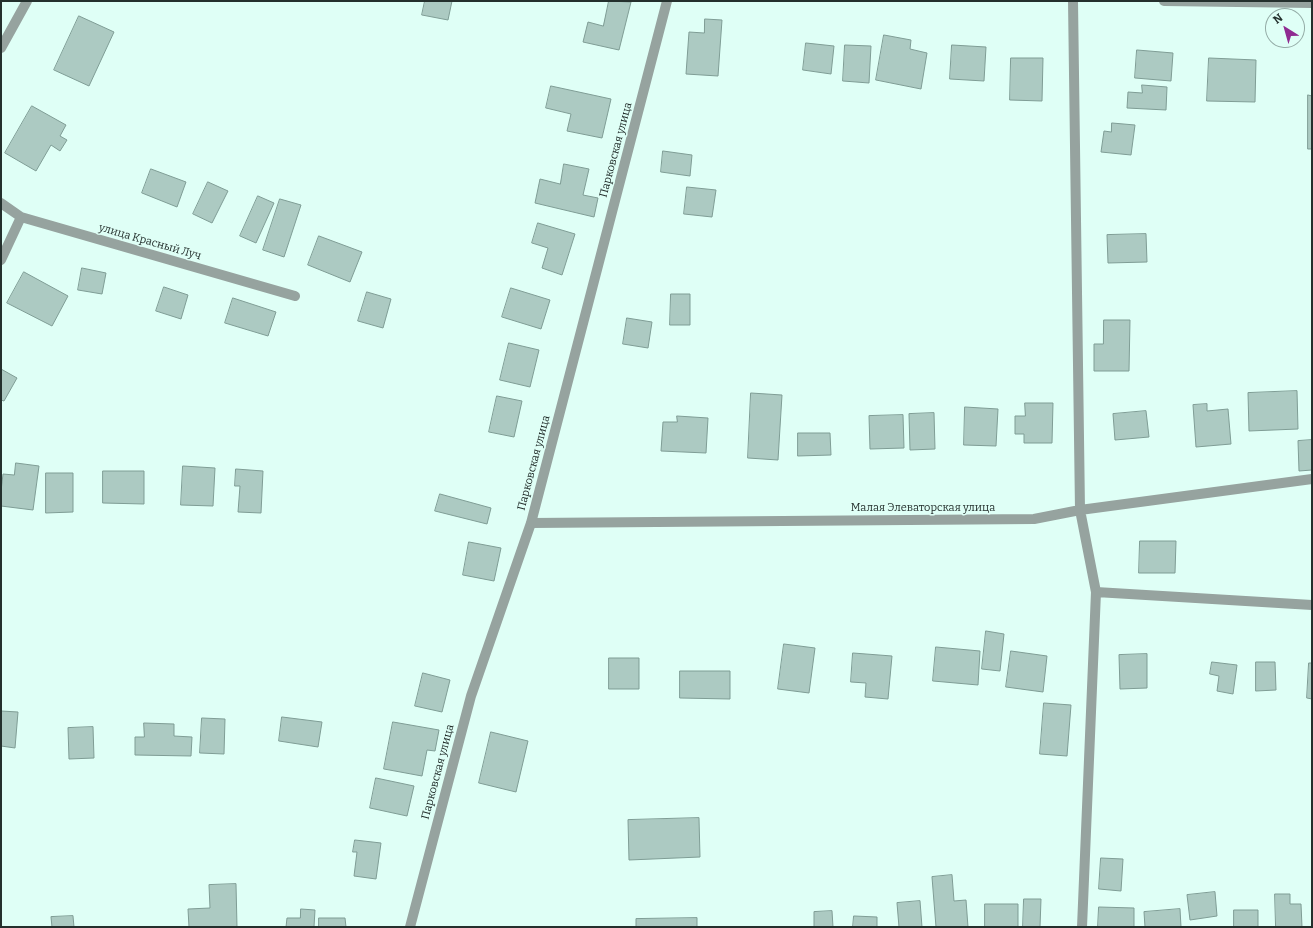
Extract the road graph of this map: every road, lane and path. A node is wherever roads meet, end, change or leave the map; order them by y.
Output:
1 (27, 1) edge
2 (667, 1) edge
3 (1073, 1) edge
4 (1164, 1) edge
5 (1312, 3) edge
6 (1, 48) edge
7 (1, 204) edge
8 (21, 217) junction
9 (1, 260) edge
10 (295, 296) dead end
11 (1312, 480) edge
12 (1080, 510) junction
13 (532, 522) junction
14 (1096, 592) junction
15 (1312, 605) edge
16 (410, 927) edge
17 (1082, 927) edge

1 - 6 street
2 - 13 street, Парковская улица
3 - 12 street
4 - 5 street
7 - 8 street, улица Красный Луч
8 - 9 street
8 - 10 street, улица Красный Луч
11 - 12 street, Малая Элеваторская улица
12 - 13 street, Малая Элеваторская улица
12 - 14 street
13 - 16 street, Парковская улица
14 - 15 street
14 - 17 street

